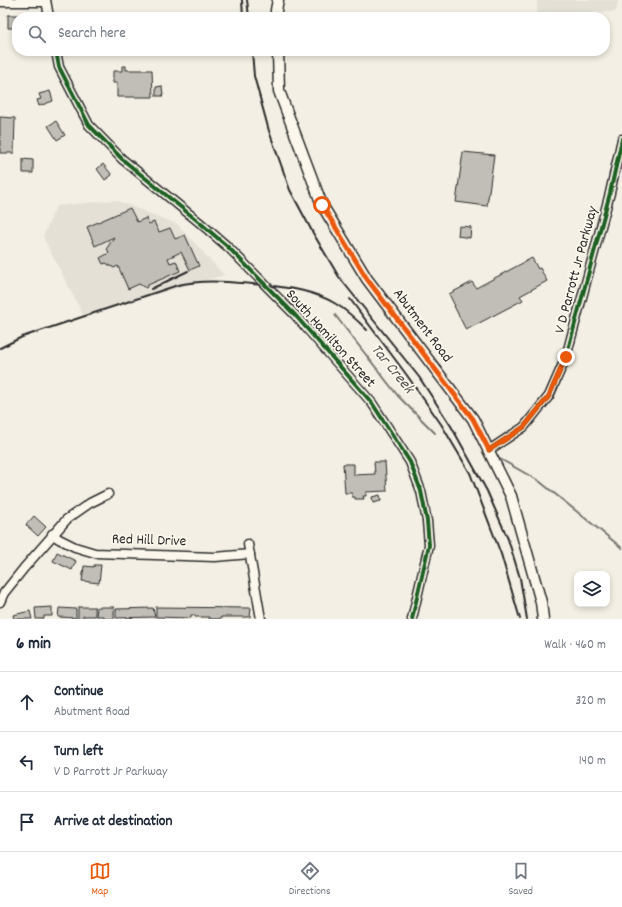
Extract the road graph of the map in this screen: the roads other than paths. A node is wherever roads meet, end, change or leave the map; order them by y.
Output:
1 (278, 0) edge
2 (46, 1) edge
3 (0, 2) edge
4 (48, 12) edge
5 (276, 12) edge
6 (57, 56) edge
7 (278, 56) edge
8 (622, 139) edge
9 (489, 450) junction
10 (108, 494) dead end
11 (52, 534) junction
12 (248, 544) dead end
13 (250, 554) junction
14 (0, 602) edge
15 (261, 619) edge
16 (412, 619) edge
17 (543, 619) edge

1 - 5 main road
2 - 3 street
2 - 4 street
6 - 16 street, South Hamilton Street
7 - 9 main road, Abutment Road
8 - 9 street, V D Parrott Jr Parkway
9 - 17 main road, Abutment Road
10 - 11 street
11 - 13 street, Red Hill Drive
11 - 14 street
12 - 13 street
13 - 15 street

